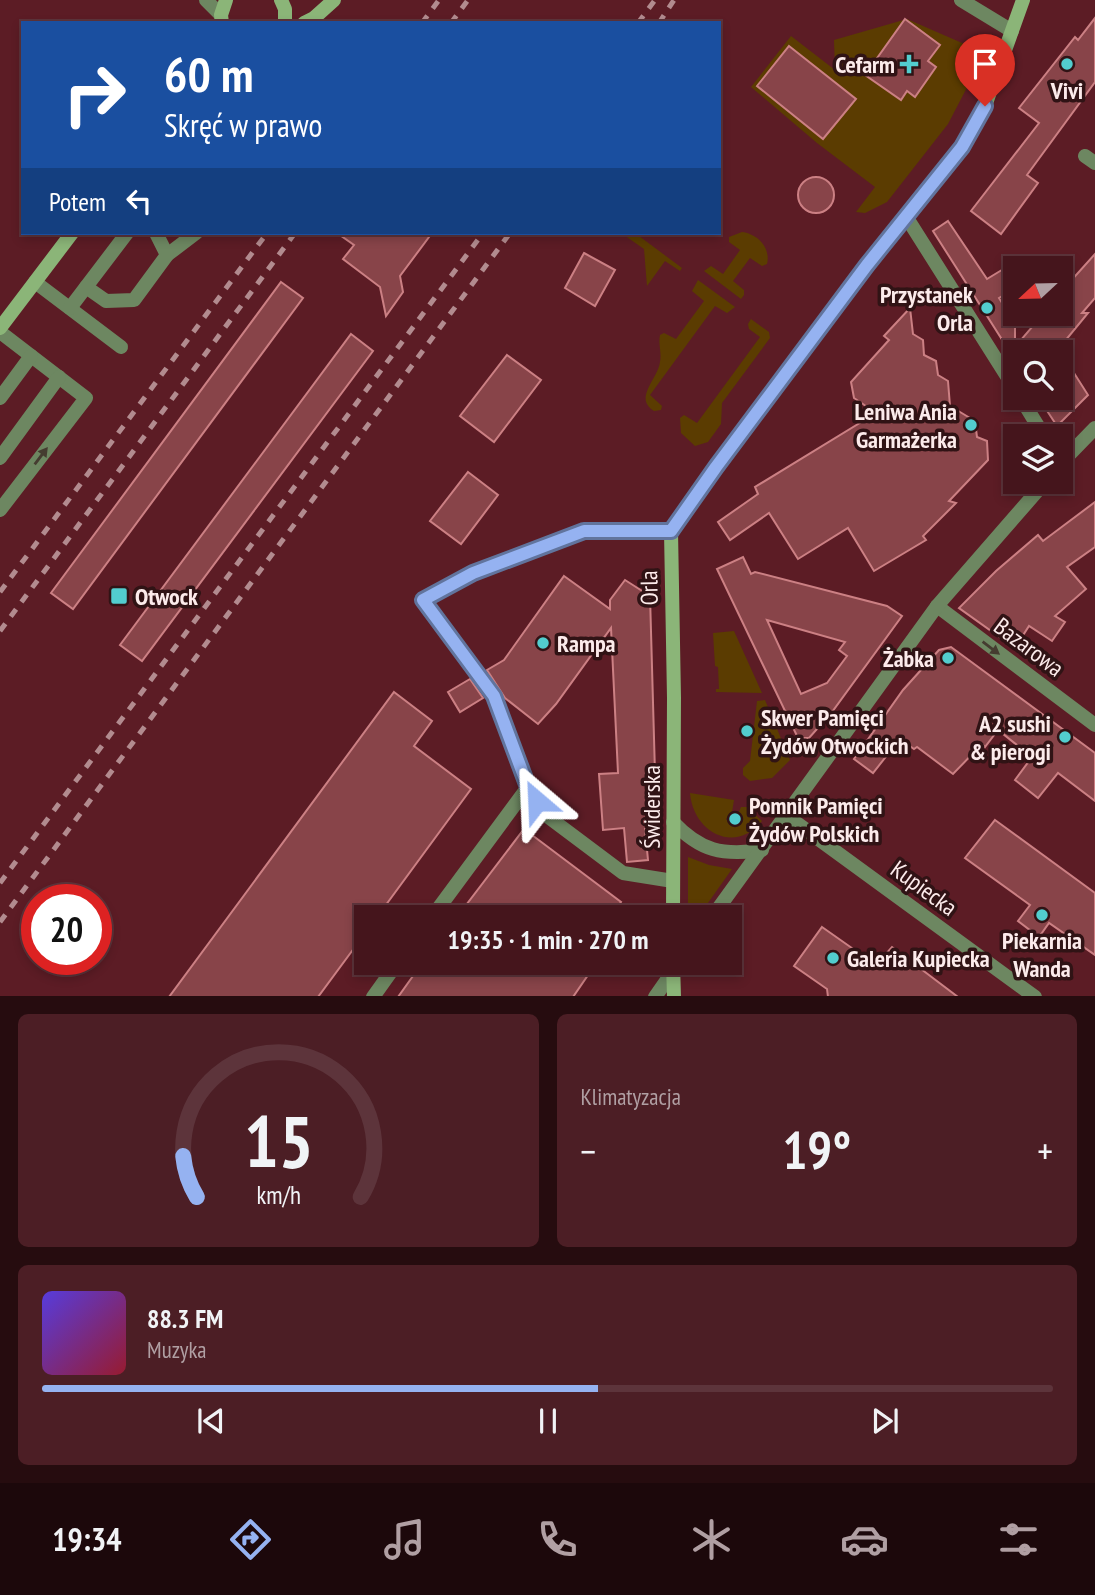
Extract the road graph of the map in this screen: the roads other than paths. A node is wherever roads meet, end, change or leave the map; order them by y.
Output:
1 (206, 0) edge
2 (226, 0) edge
3 (282, 0) edge
4 (334, 0) edge
5 (961, 0) edge
6 (1023, 0) edge
7 (222, 19) edge
8 (285, 21) edge
9 (308, 21) edge
10 (1012, 31) junction
11 (907, 218) junction
12 (70, 235) edge
13 (125, 235) edge
14 (157, 235) edge
15 (193, 235) edge
16 (167, 256) junction
17 (35, 282) junction
18 (86, 287) junction
19 (70, 309) junction
20 (0, 330) edge
21 (121, 347) dead end
22 (31, 356) junction
23 (1003, 369) edge
24 (60, 377) junction
25 (0, 398) edge
26 (1095, 428) edge
27 (1073, 451) edge
28 (0, 458) edge
29 (1035, 494) edge
30 (0, 510) edge
31 (671, 531) junction
32 (937, 607) junction
33 (674, 698) joint
34 (1095, 725) edge
35 (528, 787) junction
36 (786, 816) junction
37 (673, 822) junction
38 (762, 850) junction
39 (673, 881) junction
40 (441, 905) edge
41 (673, 905) edge
42 (721, 905) edge
43 (388, 975) edge
44 (669, 975) edge
45 (675, 975) edge
46 (373, 996) edge
47 (655, 996) edge
48 (674, 996) edge
49 (1035, 996) edge

1 - 7 street
2 - 7 street
3 - 8 street
4 - 9 street
5 - 10 street
6 - 10 street
10 - 11 street
11 - 23 street
11 - 31 street
12 - 17 street
13 - 18 street
14 - 16 street
15 - 16 street
16 - 18 street
17 - 19 street
17 - 20 street
18 - 19 street
19 - 21 street
20 - 22 street
22 - 24 street
22 - 25 street
24 - 28 street
30 -> 24 street
26 - 27 street
29 - 32 street
31 - 33 street, Orla
31 - 35 street
32 -> 34 street, Bazarowa
32 - 36 street
33 - 37 street, Świderska
35 - 39 street
35 - 40 street
36 - 38 street
36 - 49 street, Kupiecka
37 - 38 street
37 - 39 street, Świderska
38 - 42 street
39 - 41 street, Świderska
43 - 46 street
44 - 47 street
45 - 48 street

